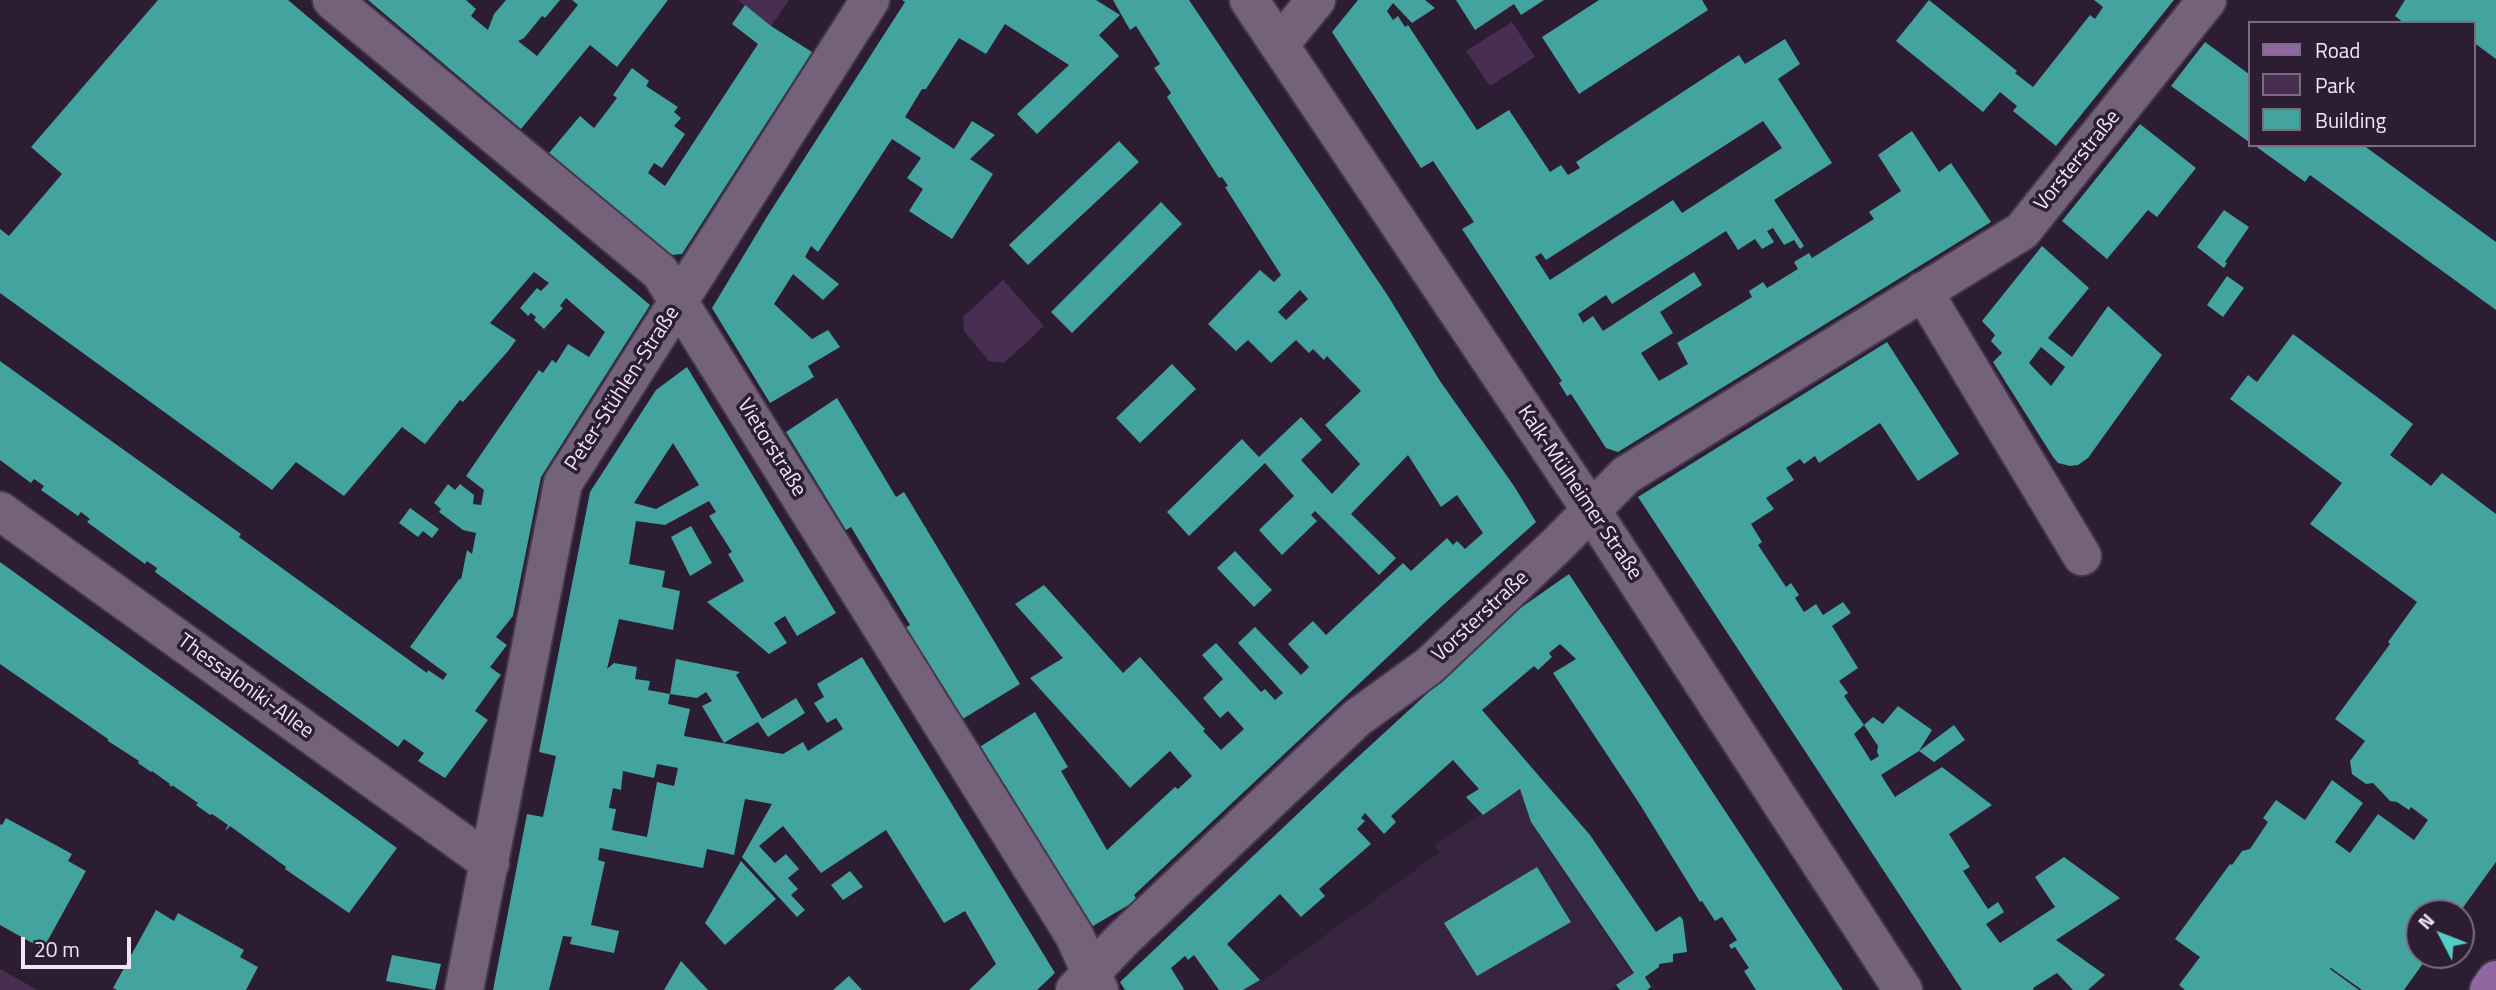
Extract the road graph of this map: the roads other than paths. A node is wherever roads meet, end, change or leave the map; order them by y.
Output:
1 (332, 0) edge
2 (870, 0) edge
3 (1249, 0) edge
4 (1316, 0) edge
5 (2207, 0) edge
6 (1279, 46) junction
7 (1923, 291) junction
8 (680, 302) junction
9 (1591, 510) junction
10 (0, 511) edge
11 (2082, 556) dead end
12 (490, 863) junction
13 (2496, 980) edge
14 (1088, 984) edge
15 (464, 990) edge
16 (1903, 990) edge
17 (2488, 990) edge

1 - 8 street, Vietorstraße
2 - 8 street, Peter-Stühlen-Straße
3 - 6 street, Kalk-Mülheimer Straße
4 - 6 street
5 - 7 street, Vorsterstraße
6 - 9 street, Kalk-Mülheimer Straße
7 - 9 street, Vorsterstraße
7 - 11 street
8 - 12 street, Peter-Stühlen-Straße
8 - 14 street, Vietorstraße
9 - 14 street, Vorsterstraße
9 - 16 street, Kalk-Mülheimer Straße
10 - 12 street, Thessaloniki-Allee
12 - 15 street, Peter-Stühlen-Straße
13 - 17 main road

